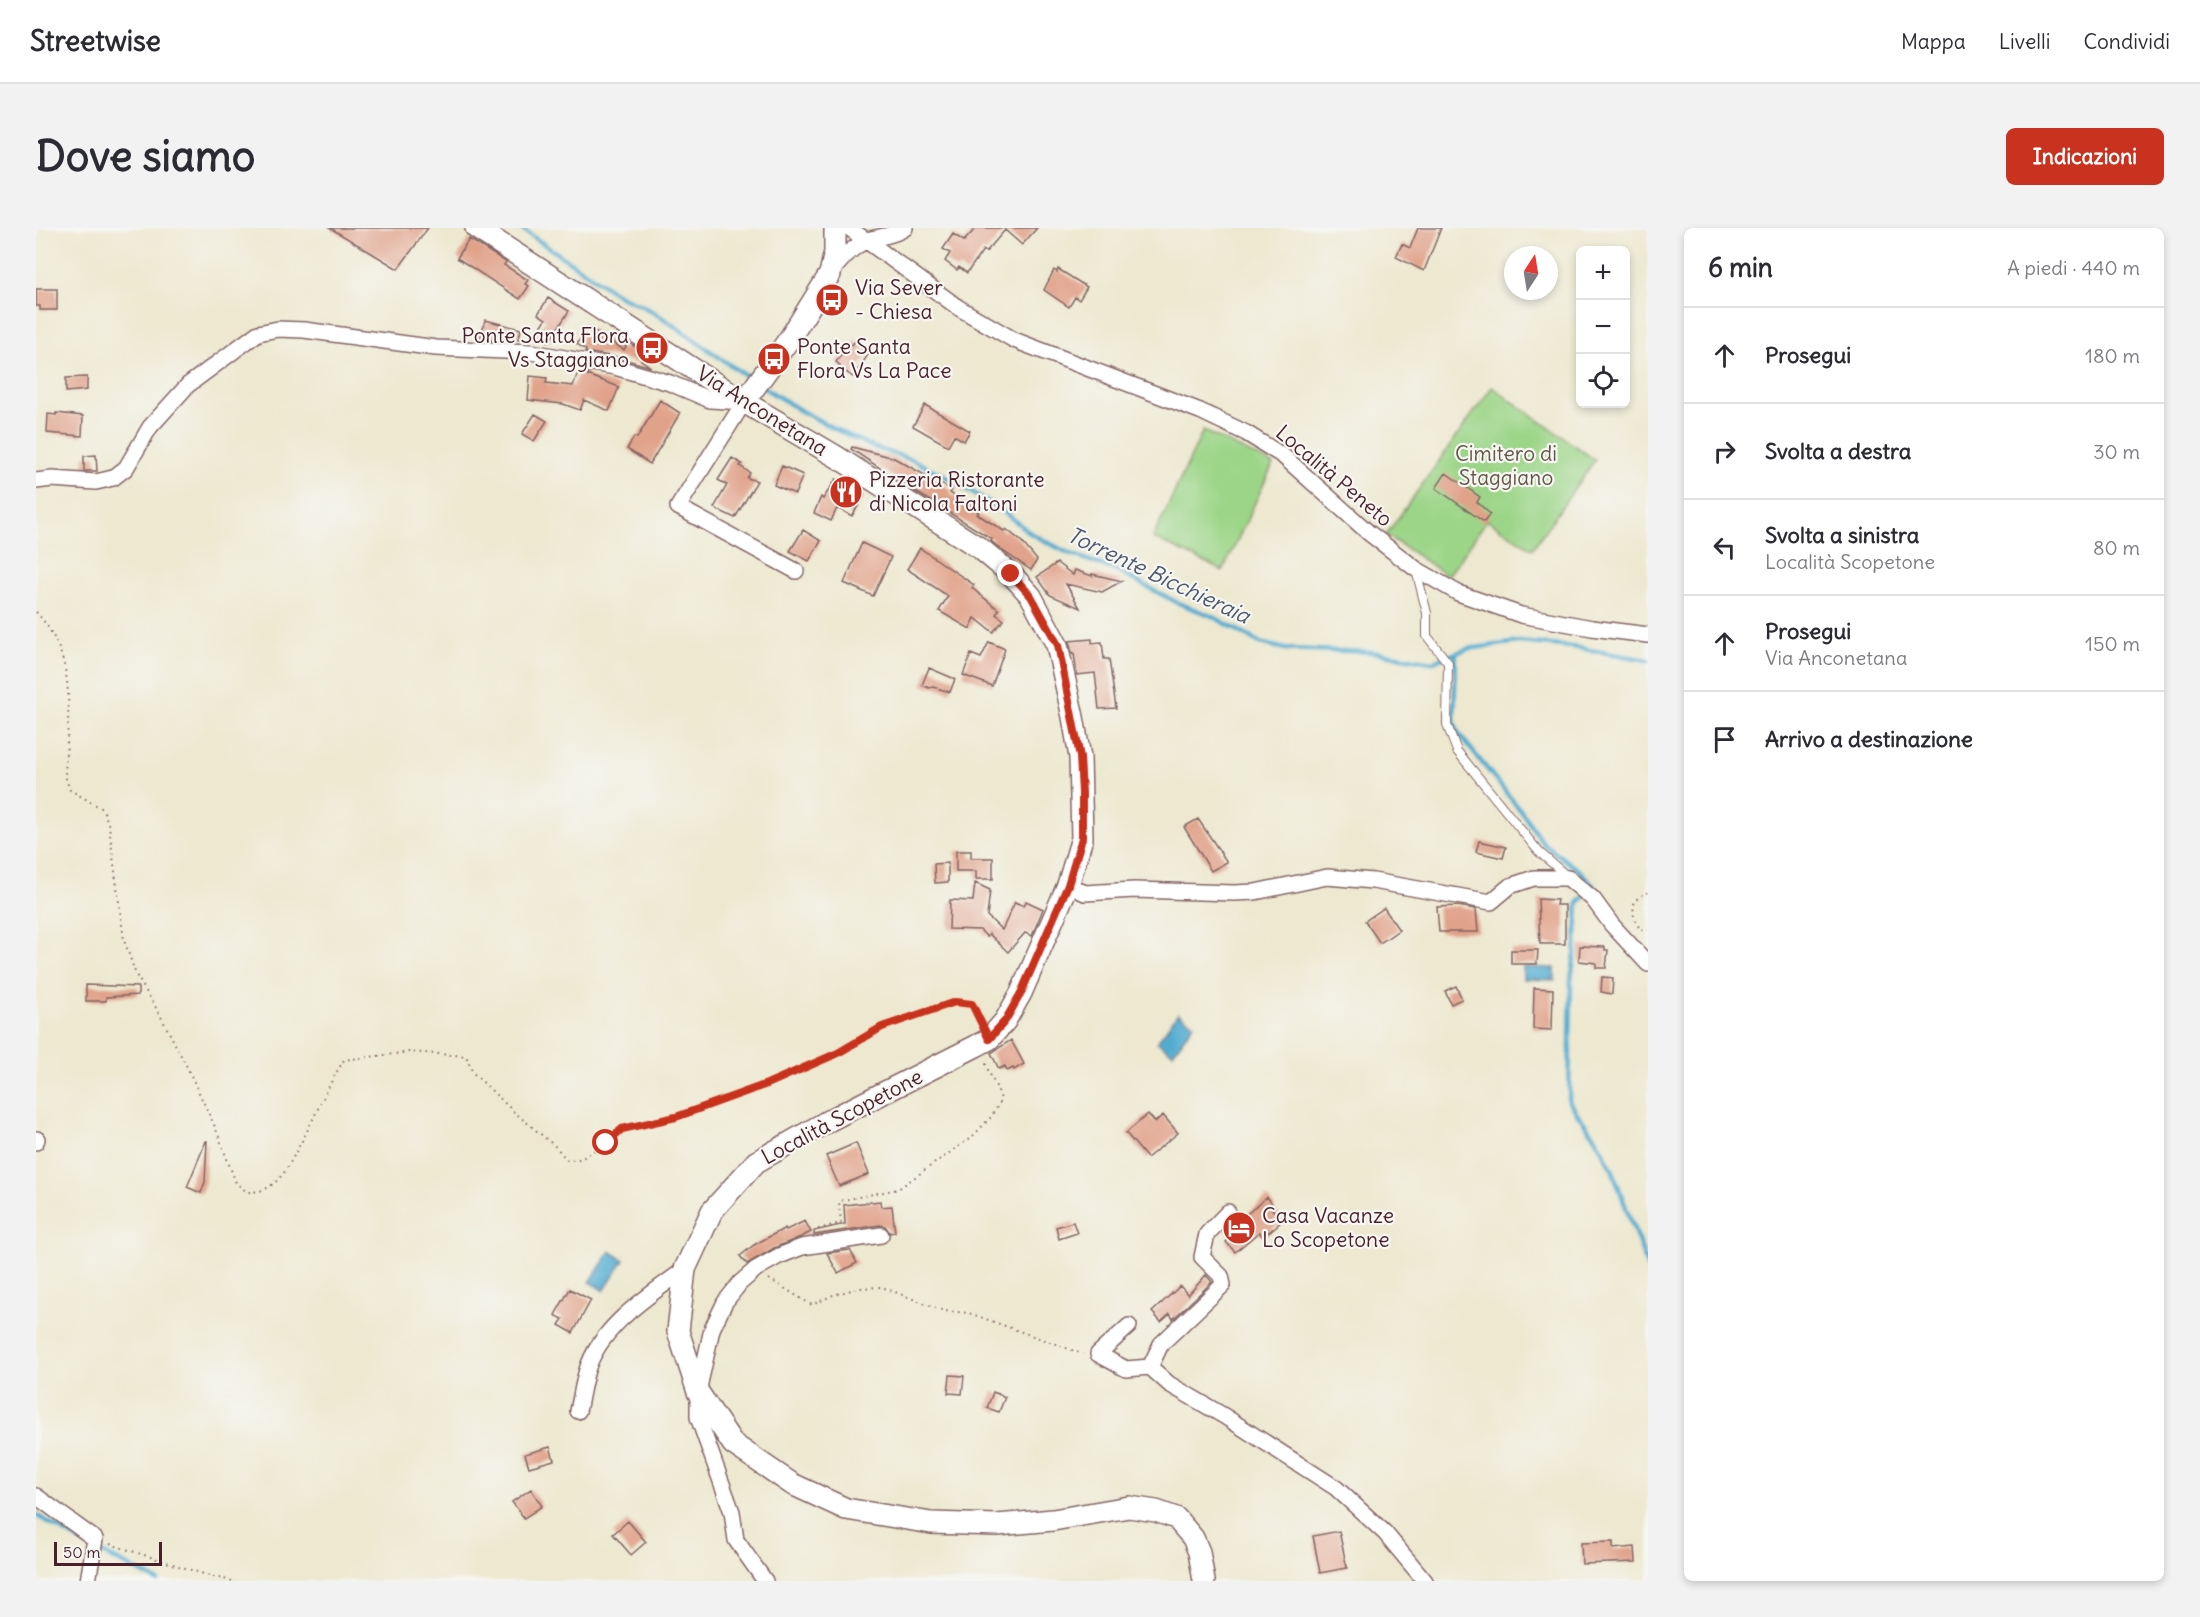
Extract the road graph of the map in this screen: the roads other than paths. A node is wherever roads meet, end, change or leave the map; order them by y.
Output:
1 (476, 228) edge
2 (835, 228) edge
3 (849, 228) edge
4 (904, 228) edge
5 (866, 241) junction
6 (830, 274) junction
7 (753, 390) junction
8 (36, 481) edge
9 (1416, 569) junction
10 (796, 572) dead end
11 (1648, 635) edge
12 (1568, 878) junction
13 (1068, 885) junction
14 (1648, 964) edge
15 (1228, 1212) dead end
16 (881, 1235) dead end
17 (685, 1269) junction
18 (1129, 1326) dead end
19 (1150, 1367) junction
20 (698, 1392) junction
21 (578, 1411) dead end
22 (36, 1496) edge
23 (88, 1581) edge
24 (765, 1581) edge
25 (1204, 1581) edge
26 (1425, 1581) edge

1 - 7 main road, Via Anconetana
2 - 6 main road
3 - 5 street, Località Peneto
4 - 5 street
5 - 6 street
5 - 9 street, Località Peneto
6 - 7 main road
7 - 8 street
7 - 10 street
7 - 13 main road, Via Anconetana
9 - 11 street, Località Peneto
9 - 12 lane
12 - 13 street
12 - 14 street
13 - 17 main road, Località Scopetone
15 - 19 street
16 - 20 street
17 - 20 main road, Località Scopetone
17 - 21 street
18 - 19 street
19 - 26 street
20 - 24 street
20 - 25 main road, Località Scopetone
22 - 23 street

